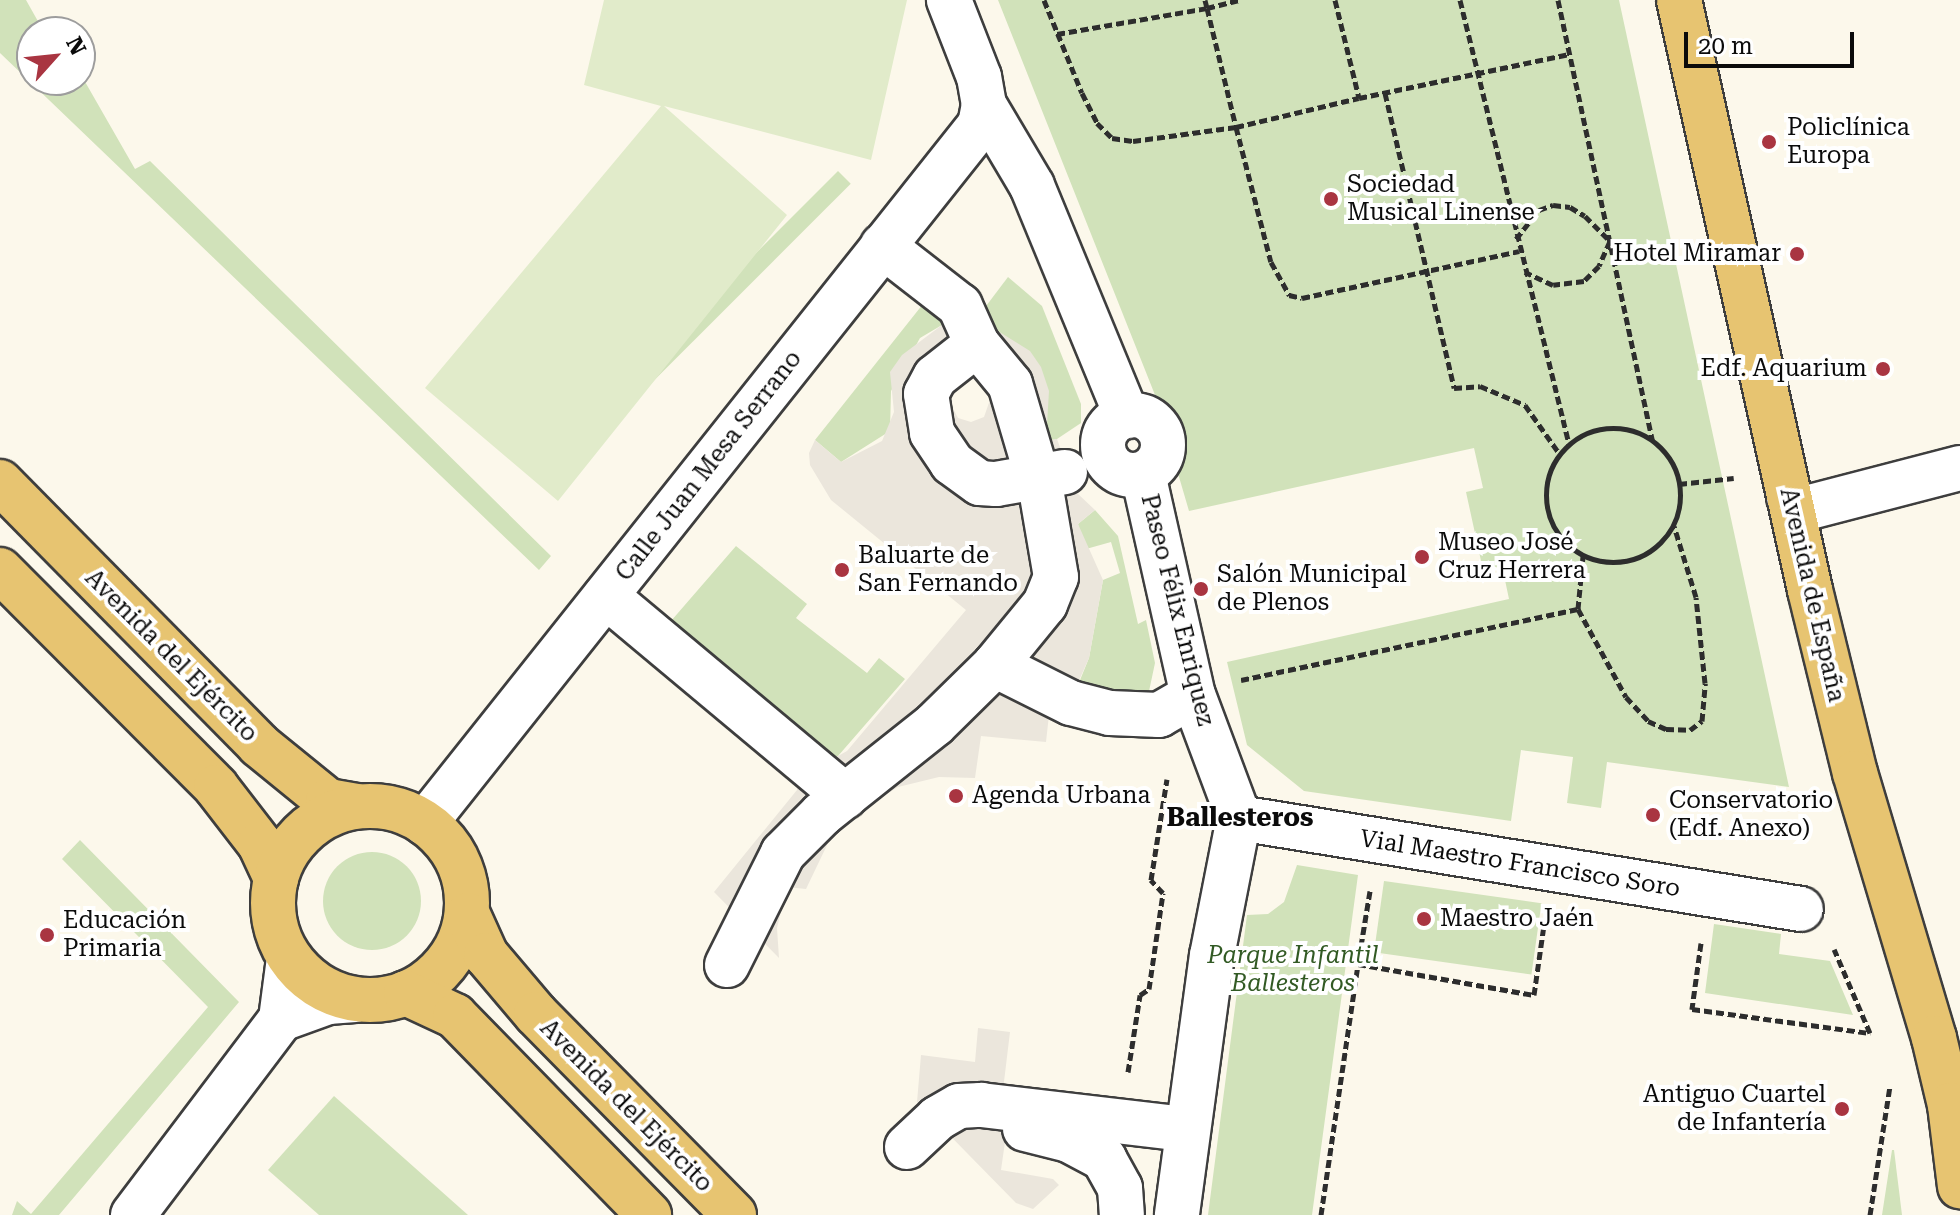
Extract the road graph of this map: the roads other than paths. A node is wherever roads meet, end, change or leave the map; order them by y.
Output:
1 (949, 0) edge
2 (1679, 0) edge
3 (984, 105) junction
4 (883, 246) junction
5 (977, 344) junction
6 (1960, 468) edge
7 (1053, 475) junction
8 (0, 482) edge
9 (1789, 497) junction
10 (0, 570) edge
11 (606, 596) junction
12 (995, 665) junction
13 (1186, 698) junction
14 (845, 796) junction
15 (357, 806) junction
16 (1239, 818) junction
17 (425, 823) junction
18 (276, 879) junction
19 (1795, 908) road end
20 (468, 915) junction
21 (289, 958) junction
22 (727, 965) dead end
23 (406, 993) junction
24 (355, 1000) junction
25 (281, 1019) junction
26 (1955, 1105) edge
27 (1186, 1129) junction
28 (907, 1147) dead end
29 (1960, 1186) edge
30 (133, 1215) edge
31 (649, 1215) edge
32 (734, 1215) edge
33 (1107, 1215) edge
34 (1122, 1215) edge
35 (1177, 1215) edge

1 - 3 street, Paseo Félix Enriquez
2 - 9 main road, Avenida de España
3 - 4 street, Calle Juan Mesa Serrano
3 - 13 street, Paseo Félix Enriquez
4 - 5 street
4 - 11 street, Calle Juan Mesa Serrano
5 - 7 street
5 - 7 street
6 - 9 street
7 - 12 street
8 - 15 main road, Avenida del Ejército
9 - 26 main road, Avenida de España
10 - 18 main road
11 - 14 street
11 - 17 street, Calle Juan Mesa Serrano
12 - 13 street
12 - 14 street
13 - 16 street, Paseo Félix Enriquez
14 - 22 street
15 - 17 main road
15 - 18 main road
16 - 19 street, Vial Maestro Francisco Soro
16 - 27 street
17 - 20 main road
18 - 21 main road
20 - 23 main road
20 - 32 main road, Avenida del Ejército
21 - 24 main road
21 - 25 street
23 - 24 main road
23 - 31 main road
24 - 25 street
25 - 30 street
26 - 29 main road, Avenida de España
27 - 28 street
27 - 35 street
33 - 34 street

